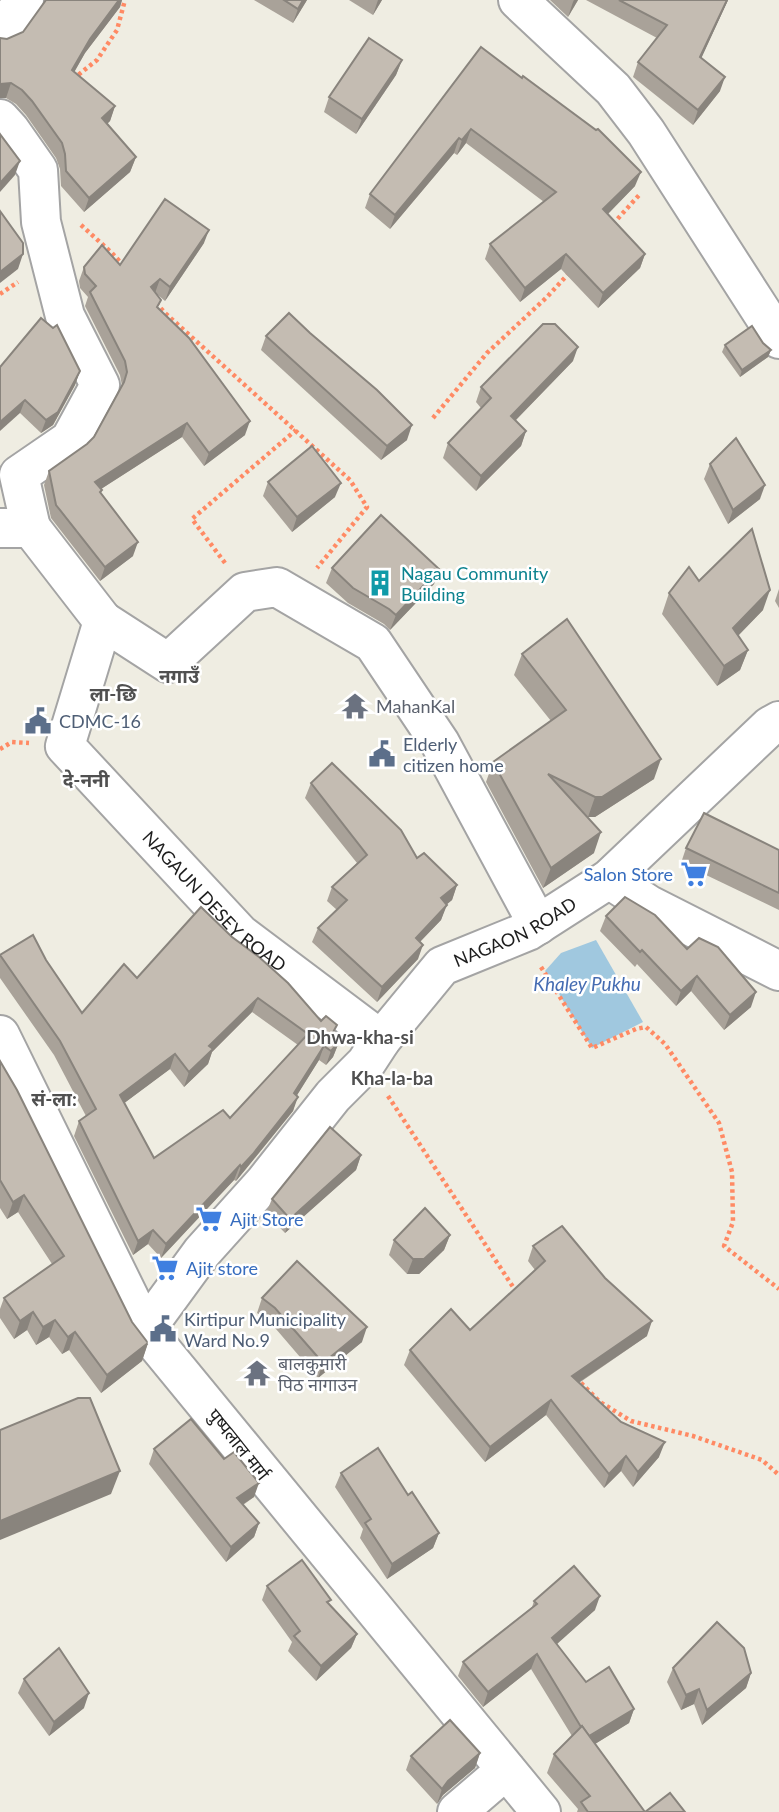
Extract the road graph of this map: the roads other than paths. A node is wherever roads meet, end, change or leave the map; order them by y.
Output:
1 (24, 0) edge
2 (518, 0) edge
3 (0, 32) edge
4 (0, 119) edge
5 (779, 339) edge
6 (15, 528) edge
7 (103, 621) junction
8 (779, 721) edge
9 (609, 879) junction
10 (538, 925) junction
11 (779, 971) edge
12 (0, 1035) edge
13 (374, 1051) junction
14 (145, 1330) junction
15 (506, 1770) junction
16 (457, 1812) edge
17 (541, 1812) edge

1 - 3 street
2 - 5 street
4 - 6 street
6 - 7 street
7 - 10 street
7 - 13 street, NAGAUN DESEY ROAD
8 - 9 street, NAGAON ROAD
9 - 10 street, NAGAON ROAD
9 - 11 street
10 - 13 street, NAGAON ROAD
12 - 14 street, पुष्पलाल मार्ग
13 - 14 street, NAGAON ROAD
14 - 15 street, पुष्पलाल मार्ग
15 - 16 street
15 - 17 street, पुष्पलाल मार्ग

